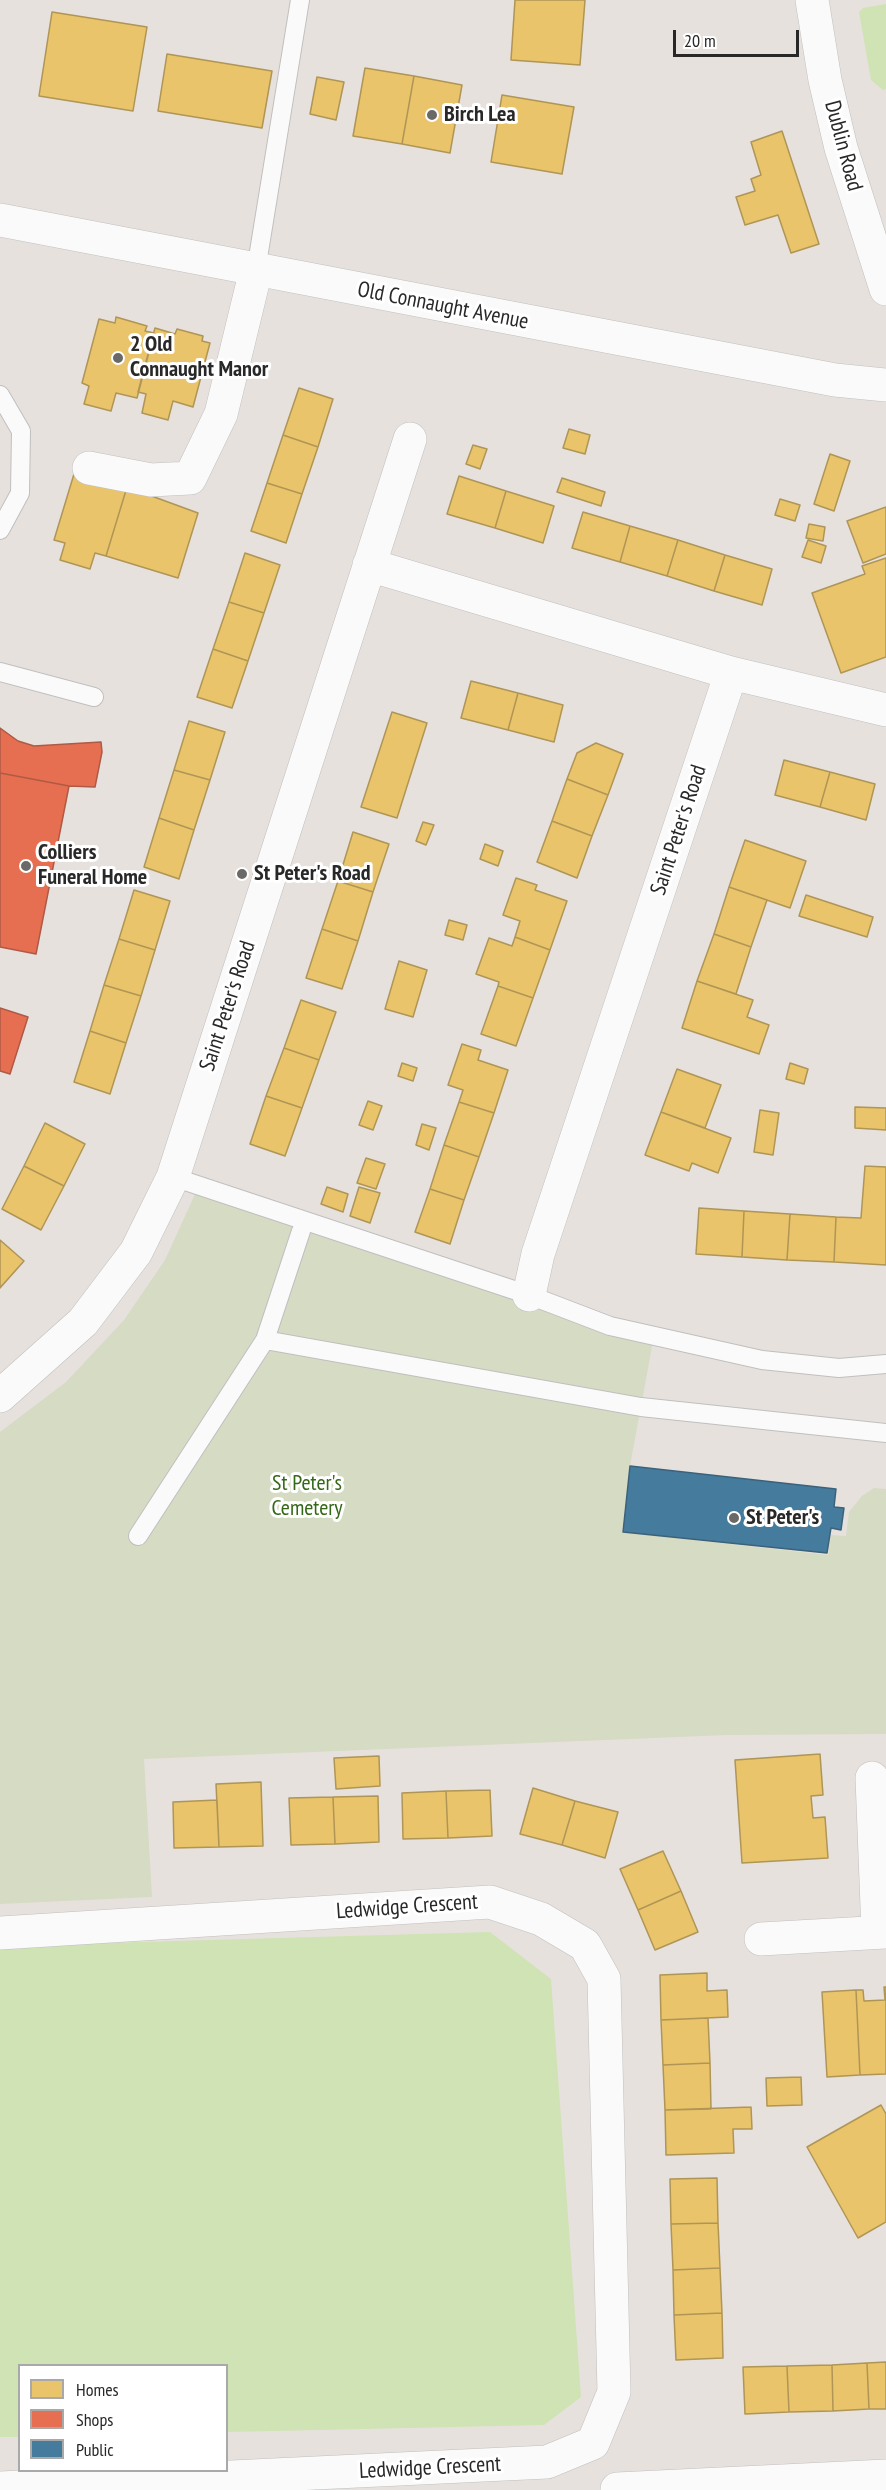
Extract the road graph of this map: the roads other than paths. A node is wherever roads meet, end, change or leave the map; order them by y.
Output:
1 (300, 0) edge
2 (812, 0) edge
3 (0, 220) edge
4 (256, 270) junction
5 (885, 283) edge
6 (886, 385) edge
7 (0, 395) edge
8 (410, 439) dead end
9 (89, 468) dead end
10 (0, 530) edge
11 (369, 565) junction
12 (0, 672) edge
13 (731, 673) junction
14 (94, 697) dead end
15 (886, 710) edge
16 (173, 1177) junction
17 (301, 1230) dead end
18 (529, 1295) junction
19 (265, 1340) junction
20 (886, 1364) edge
21 (0, 1396) edge
22 (886, 1432) edge
23 (138, 1536) dead end
24 (872, 1778) dead end
25 (882, 1932) edge
26 (0, 1933) edge
27 (761, 1939) dead end
28 (594, 2443) junction
29 (886, 2476) edge
30 (191, 2485) edge
31 (0, 2488) edge
32 (617, 2489) edge

1 - 4 lane
2 - 5 street, Dublin Road
3 - 4 street, Old Connaught Avenue
4 - 6 street, Old Connaught Avenue
4 - 9 street
7 - 10 lane
8 - 11 street, Saint Peter's Road
11 - 13 street
11 - 16 street, Saint Peter's Road
12 - 14 lane
13 - 15 street
13 - 18 street, Saint Peter's Road
16 - 18 lane
16 - 21 street, Saint Peter's Road
17 - 19 lane
18 - 20 lane
19 - 22 lane
19 - 23 lane
24 - 25 street
25 - 27 street
26 - 28 street, Ledwidge Crescent
28 - 30 street, Ledwidge Crescent
28 - 32 street
29 - 32 street
30 - 31 street, Ledwidge Crescent

